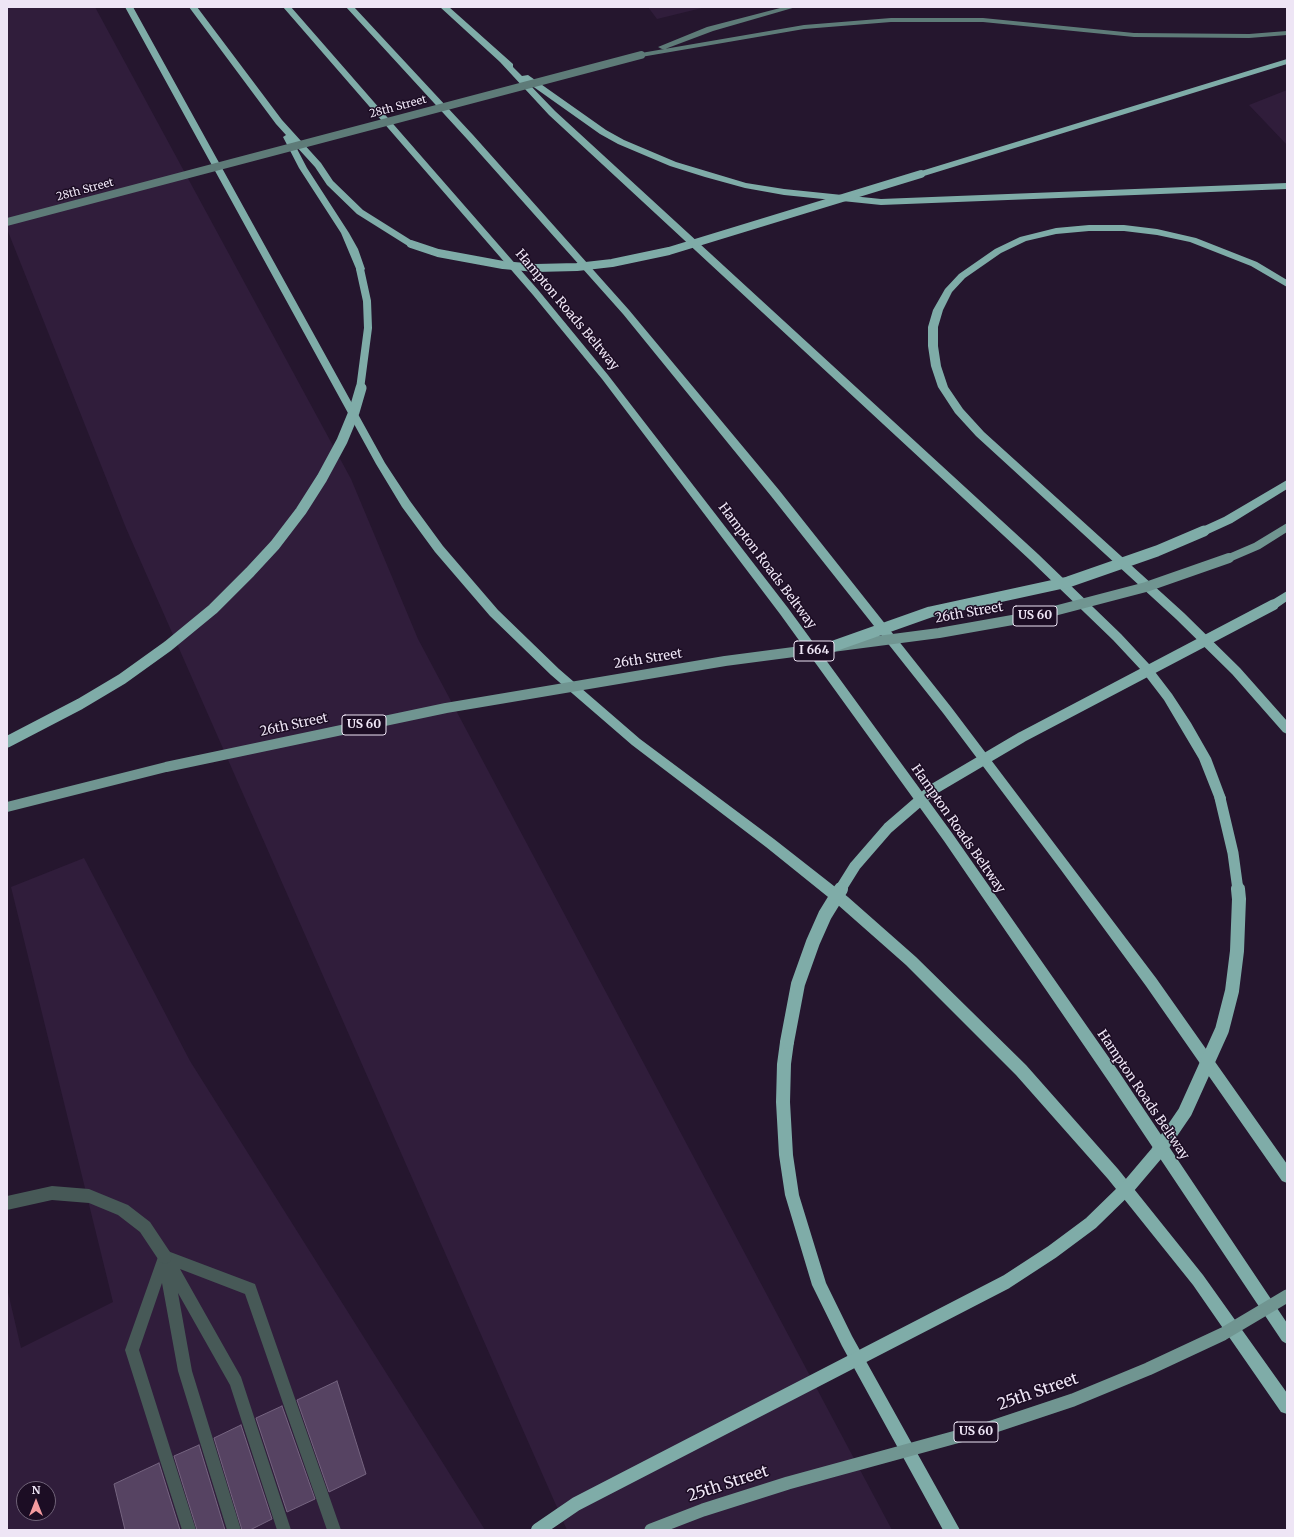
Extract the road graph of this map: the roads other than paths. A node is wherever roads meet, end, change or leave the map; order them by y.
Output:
1 (129, 7) edge
2 (193, 7) edge
3 (287, 7) edge
4 (350, 7) edge
5 (444, 7) edge
6 (792, 7) edge
7 (1287, 33) edge
8 (641, 55) junction
9 (1287, 61) edge
10 (504, 62) junction
11 (279, 122) junction
12 (1287, 186) edge
13 (7, 222) edge
14 (1287, 284) edge
15 (1287, 484) edge
16 (1287, 527) edge
17 (1287, 595) edge
18 (834, 646) junction
19 (1287, 729) edge
20 (7, 742) edge
21 (7, 807) edge
22 (1287, 1176) edge
23 (7, 1203) edge
24 (165, 1257) junction
25 (1287, 1296) edge
26 (1287, 1336) edge
27 (1287, 1406) edge
28 (188, 1530) edge
29 (234, 1530) edge
30 (284, 1530) edge
31 (334, 1530) edge
32 (538, 1530) edge
33 (650, 1530) edge
34 (952, 1530) edge

1 - 27 highway
2 - 11 highway
3 - 26 highway, Hampton Roads Beltway / I 664
4 - 22 highway
5 - 10 highway
6 - 8 main road, 28th Street
7 - 8 main road
8 - 13 main road, 28th Street, bridge
9 - 11 highway, bridge
10 - 12 highway
10 - 32 highway, bridge
11 - 20 highway, bridge
14 - 19 highway
15 - 18 highway, bridge
16 - 18 main road, 26th Street / US 60, bridge
17 - 34 highway, bridge
18 - 21 main road, 26th Street / US 60, bridge
23 - 24 street
24 - 28 street
24 - 29 street
24 - 30 street
24 - 31 street
25 - 33 main road, 25th Street / US 60, bridge

